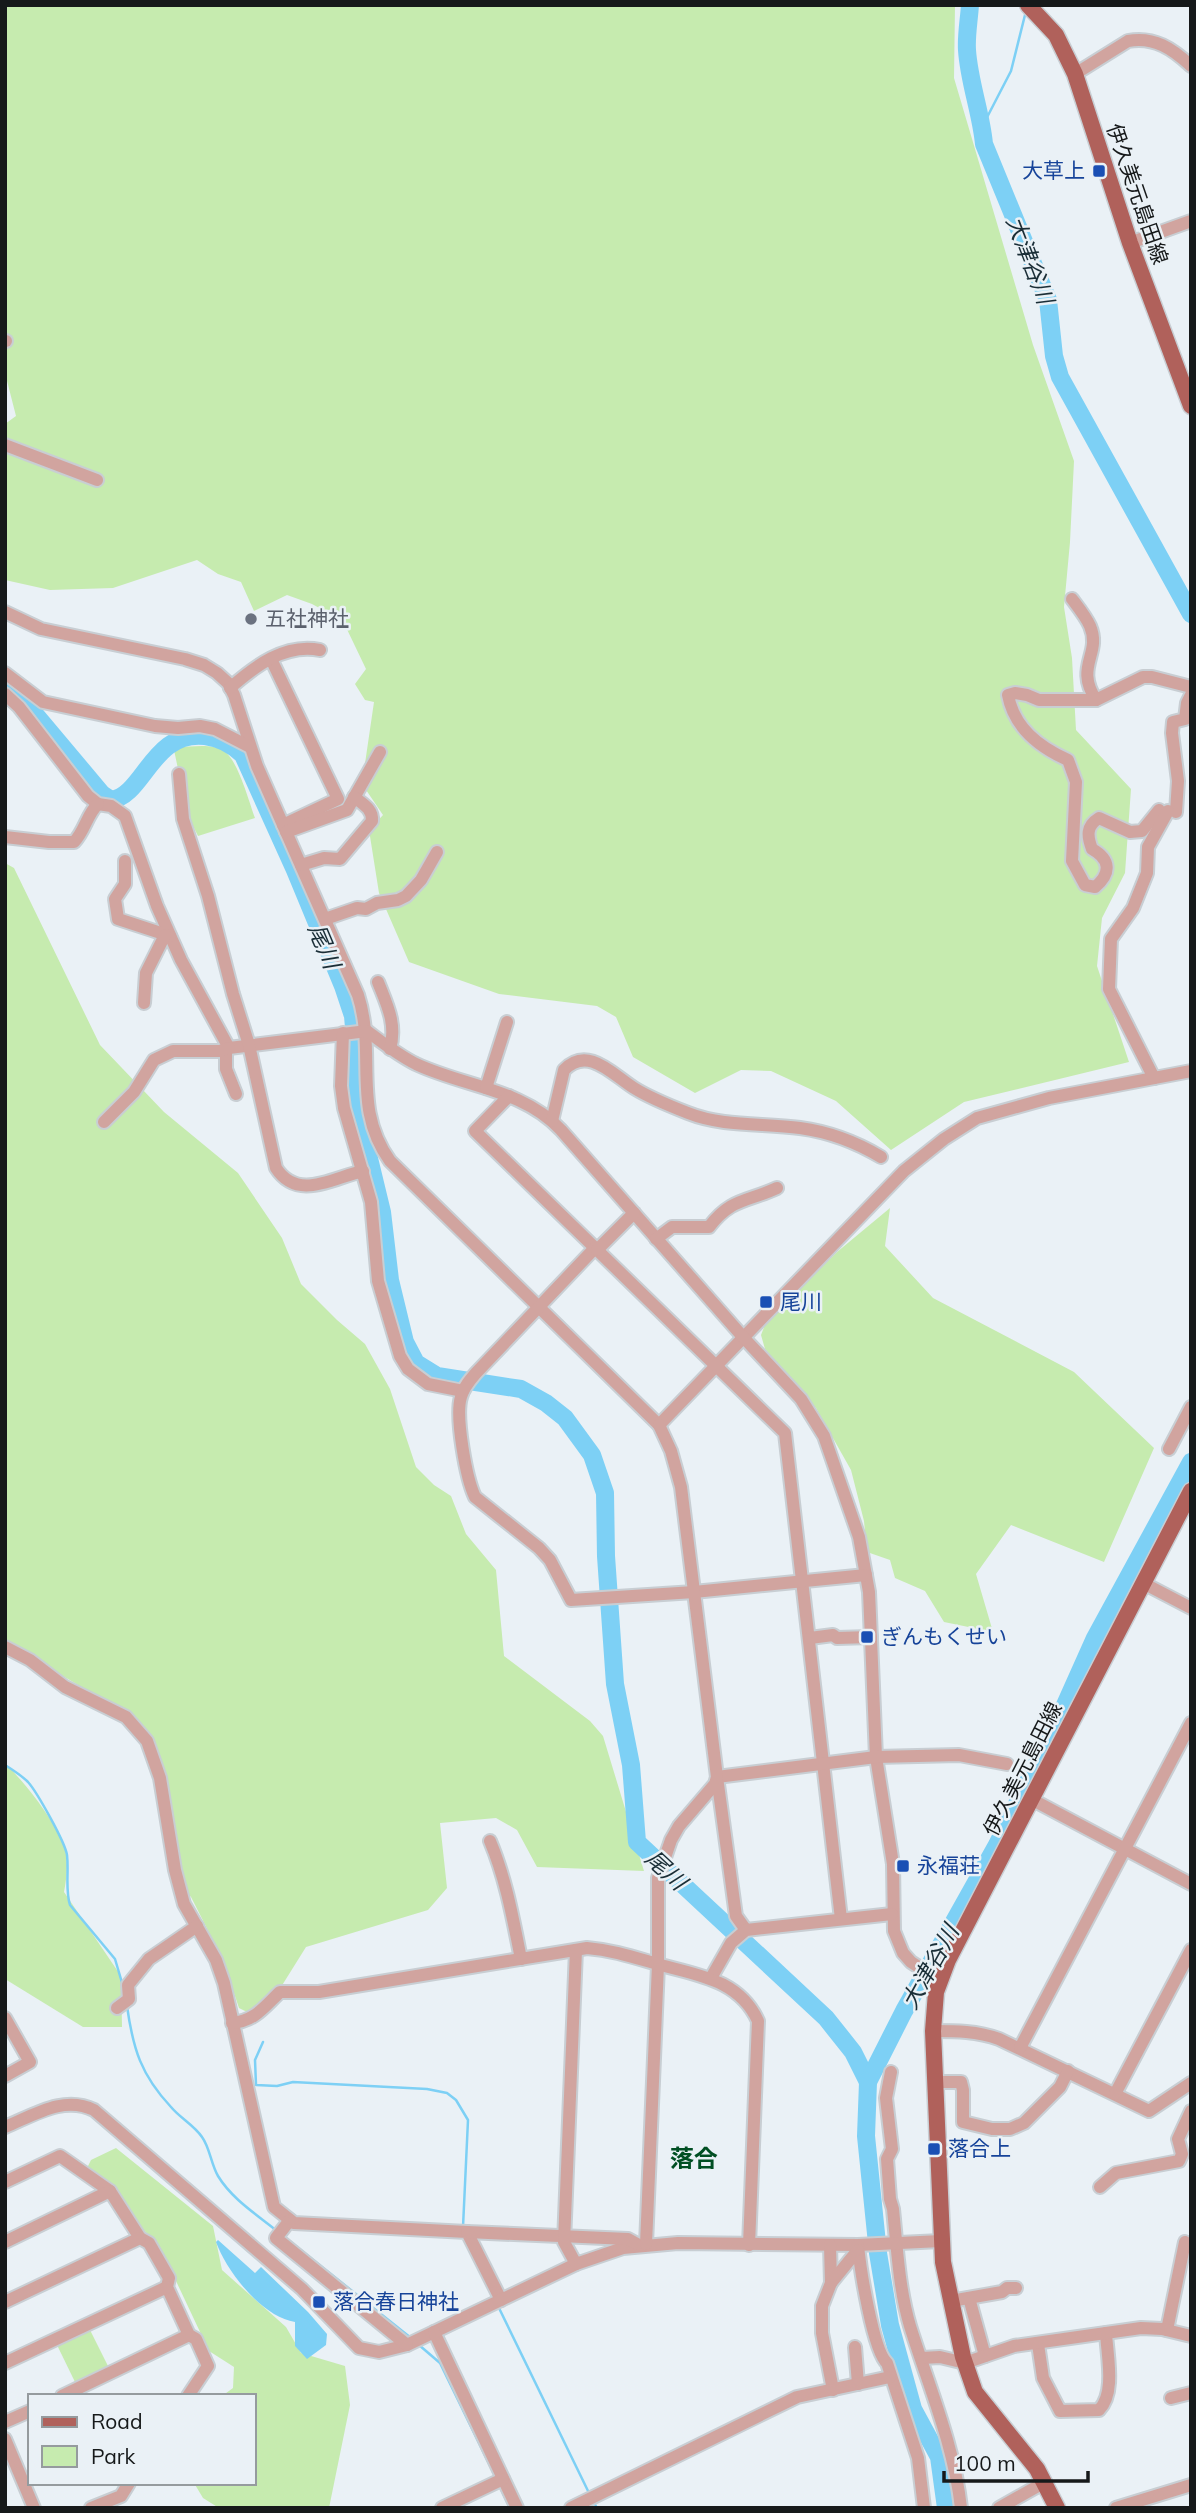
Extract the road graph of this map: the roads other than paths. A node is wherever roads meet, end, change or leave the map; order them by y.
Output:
1 (1028, 5) edge
2 (1191, 66) edge
3 (1075, 74) junction
4 (1191, 221) edge
5 (1130, 243) junction
6 (1191, 406) edge
7 (5, 445) edge
8 (97, 480) dead end
9 (1072, 599) dead end
10 (5, 612) edge
11 (320, 650) dead end
12 (271, 659) junction
13 (5, 673) edge
14 (1191, 687) edge
15 (230, 688) junction
16 (5, 694) edge
17 (1191, 695) edge
18 (1096, 700) junction
19 (250, 747) junction
20 (380, 752) dead end
21 (179, 774) dead end
22 (355, 797) junction
23 (99, 804) junction
24 (1164, 811) junction
25 (1191, 813) edge
26 (285, 828) junction
27 (5, 836) edge
28 (437, 852) dead end
29 (125, 861) dead end
30 (301, 865) junction
31 (325, 919) junction
32 (168, 935) junction
33 (378, 982) dead end
34 (144, 1003) dead end
35 (507, 1022) dead end
36 (364, 1031) junction
37 (345, 1033) junction
38 (248, 1045) junction
39 (227, 1048) junction
40 (390, 1049) junction
41 (1191, 1071) edge
42 (1154, 1078) junction
43 (486, 1088) junction
44 (236, 1094) dead end
45 (509, 1096) junction
46 (552, 1121) junction
47 (104, 1122) dead end
48 (881, 1157) dead end
49 (363, 1171) junction
50 (777, 1188) dead end
51 (634, 1213) junction
52 (656, 1238) junction
53 (596, 1249) junction
54 (540, 1307) junction
55 (743, 1337) junction
56 (716, 1366) junction
57 (464, 1390) junction
58 (1191, 1407) edge
59 (659, 1425) junction
60 (1169, 1449) dead end
61 (1191, 1491) edge
62 (866, 1575) junction
63 (803, 1581) junction
64 (1143, 1583) junction
65 (694, 1592) junction
66 (1191, 1608) edge
67 (871, 1637) junction
68 (810, 1638) junction
69 (5, 1647) edge
70 (1191, 1723) edge
71 (876, 1757) junction
72 (824, 1764) junction
73 (1007, 1764) dead end
74 (717, 1777) junction
75 (1031, 1799) junction
76 (490, 1842) dead end
77 (1125, 1849) junction
78 (1191, 1884) edge
79 (892, 1914) junction
80 (841, 1919) junction
81 (197, 1926) junction
82 (744, 1931) junction
83 (576, 1950) junction
84 (1191, 1950) edge
85 (521, 1959) junction
86 (658, 1965) junction
87 (711, 1978) junction
88 (936, 1978) junction
89 (117, 2008) dead end
90 (5, 2018) edge
91 (232, 2023) junction
92 (933, 2031) junction
93 (1020, 2048) junction
94 (1068, 2071) junction
95 (891, 2072) dead end
96 (5, 2076) edge
97 (934, 2082) junction
98 (1191, 2084) edge
99 (1115, 2094) junction
100 (1191, 2111) edge
101 (5, 2127) edge
102 (1186, 2156) edge
103 (5, 2182) edge
104 (1100, 2187) dead end
105 (110, 2190) junction
106 (283, 2229) junction
107 (467, 2232) junction
108 (564, 2235) junction
109 (140, 2238) junction
110 (940, 2241) junction
111 (5, 2242) edge
112 (1185, 2242) dead end
113 (897, 2244) junction
114 (643, 2245) junction
115 (749, 2245) junction
116 (830, 2245) junction
117 (859, 2247) junction
118 (576, 2264) junction
119 (831, 2283) junction
120 (167, 2287) junction
121 (1016, 2288) dead end
122 (970, 2298) junction
123 (502, 2300) junction
124 (951, 2301) junction
125 (5, 2302) edge
126 (1167, 2330) junction
127 (434, 2332) junction
128 (1106, 2333) junction
129 (190, 2335) junction
130 (1191, 2336) edge
131 (407, 2344) junction
132 (1038, 2344) junction
133 (855, 2347) dead end
134 (985, 2356) junction
135 (922, 2358) junction
136 (965, 2362) junction
137 (5, 2363) edge
138 (890, 2377) junction
139 (858, 2384) junction
140 (833, 2390) junction
141 (1191, 2393) edge
142 (66, 2394) edge
143 (189, 2394) edge
144 (1171, 2399) dead end
145 (28, 2412) edge
146 (5, 2423) edge
147 (5, 2439) edge
148 (25, 2471) edge
149 (503, 2479) junction
150 (1045, 2482) junction
151 (28, 2485) edge
152 (128, 2485) edge
153 (1191, 2485) edge
154 (34, 2508) edge
155 (91, 2508) edge
156 (442, 2508) edge
157 (517, 2508) edge
158 (570, 2508) edge
159 (925, 2508) edge
160 (961, 2508) edge
161 (999, 2508) edge
162 (1056, 2508) edge
163 (1116, 2508) edge

1 - 3 main road, 伊久美元島田線
2 - 3 street
3 - 5 main road, 伊久美元島田線
4 - 5 street
5 - 6 main road, 伊久美元島田線
7 - 8 street
9 - 18 street
10 - 15 street
11 - 12 street
12 - 15 street
12 - 26 street
13 - 19 street
14 - 18 street
15 - 19 street
16 - 23 street
17 - 24 street
18 - 24 street
19 - 26 street
20 - 22 street
21 - 38 street
22 - 26 street
22 - 30 street
23 - 27 street
23 - 32 street
24 - 25 street
24 - 42 street
26 - 30 street
28 - 31 street
29 - 32 street
30 - 31 street
31 - 36 street
32 - 34 street
32 - 39 street
33 - 40 street
35 - 43 street
36 - 37 street
36 - 40 street
36 - 54 street
37 - 38 street
37 - 49 street
38 - 39 street
38 - 49 street
39 - 44 street
39 - 47 street
40 - 43 street
41 - 42 street
42 - 55 street
43 - 45 street
45 - 46 street
45 - 53 street
46 - 48 street
46 - 51 street
49 - 57 street
50 - 52 street
51 - 52 street
51 - 53 street
52 - 55 street
53 - 54 street
53 - 56 street
54 - 57 street
54 - 59 street
55 - 56 street
55 - 62 street
56 - 59 street
56 - 63 street
57 - 65 street
58 - 60 street
59 - 65 street
61 - 64 main road, 伊久美元島田線
62 - 63 street
62 - 67 street
63 - 65 street
63 - 68 street
64 - 66 street
64 - 75 main road, 伊久美元島田線
65 - 74 street
67 - 68 street
67 - 71 street
68 - 72 street
69 - 81 street
70 - 77 street
71 - 72 street
71 - 73 street
71 - 79 street
72 - 74 street
72 - 80 street
74 - 82 street
74 - 86 street
75 - 77 street
75 - 88 main road, 伊久美元島田線
76 - 85 street
77 - 78 street
77 - 93 street
79 - 80 street
79 - 88 street
80 - 82 street
81 - 89 street
81 - 91 street
82 - 87 street
83 - 85 street
83 - 86 street
83 - 108 street
84 - 99 street
85 - 91 street
86 - 87 street
86 - 114 street
87 - 115 street
88 - 92 main road, 伊久美元島田線
90 - 96 street
91 - 106 street
92 - 93 street
92 - 97 main road, 伊久美元島田線
93 - 94 street
94 - 97 street
94 - 99 street
95 - 113 street
97 - 110 main road, 伊久美元島田線
98 - 99 street
100 - 102 street
101 - 131 street
102 - 104 street
103 - 105 street
105 - 109 street
105 - 111 street
106 - 107 street
106 - 131 street
107 - 108 street
107 - 123 street
108 - 114 street
108 - 118 street
109 - 120 street
109 - 125 street
110 - 113 street
110 - 124 main road, 伊久美元島田線
112 - 126 street
113 - 117 street
113 - 135 street
114 - 115 street
114 - 118 street
115 - 116 street
116 - 117 street
116 - 119 street
117 - 119 street
117 - 138 street
118 - 123 street
119 - 140 street
120 - 129 street
120 - 137 street
121 - 122 street
122 - 124 street
122 - 134 street
123 - 127 street
124 - 136 main road, 伊久美元島田線
126 - 128 street
126 - 130 street
127 - 131 street
127 - 149 street
128 - 132 street
128 - 132 street
129 - 142 street
129 - 143 street
132 - 134 street
133 - 139 street
134 - 136 street
135 - 136 street
135 - 160 street
136 - 150 main road, 伊久美元島田線
138 - 139 street
138 - 159 street
139 - 140 street
140 - 158 street
141 - 144 street
145 - 146 street
147 - 148 street
149 - 156 street
149 - 157 street
150 - 161 street
150 - 162 main road, 伊久美元島田線
151 - 154 street
152 - 155 street
153 - 163 street

